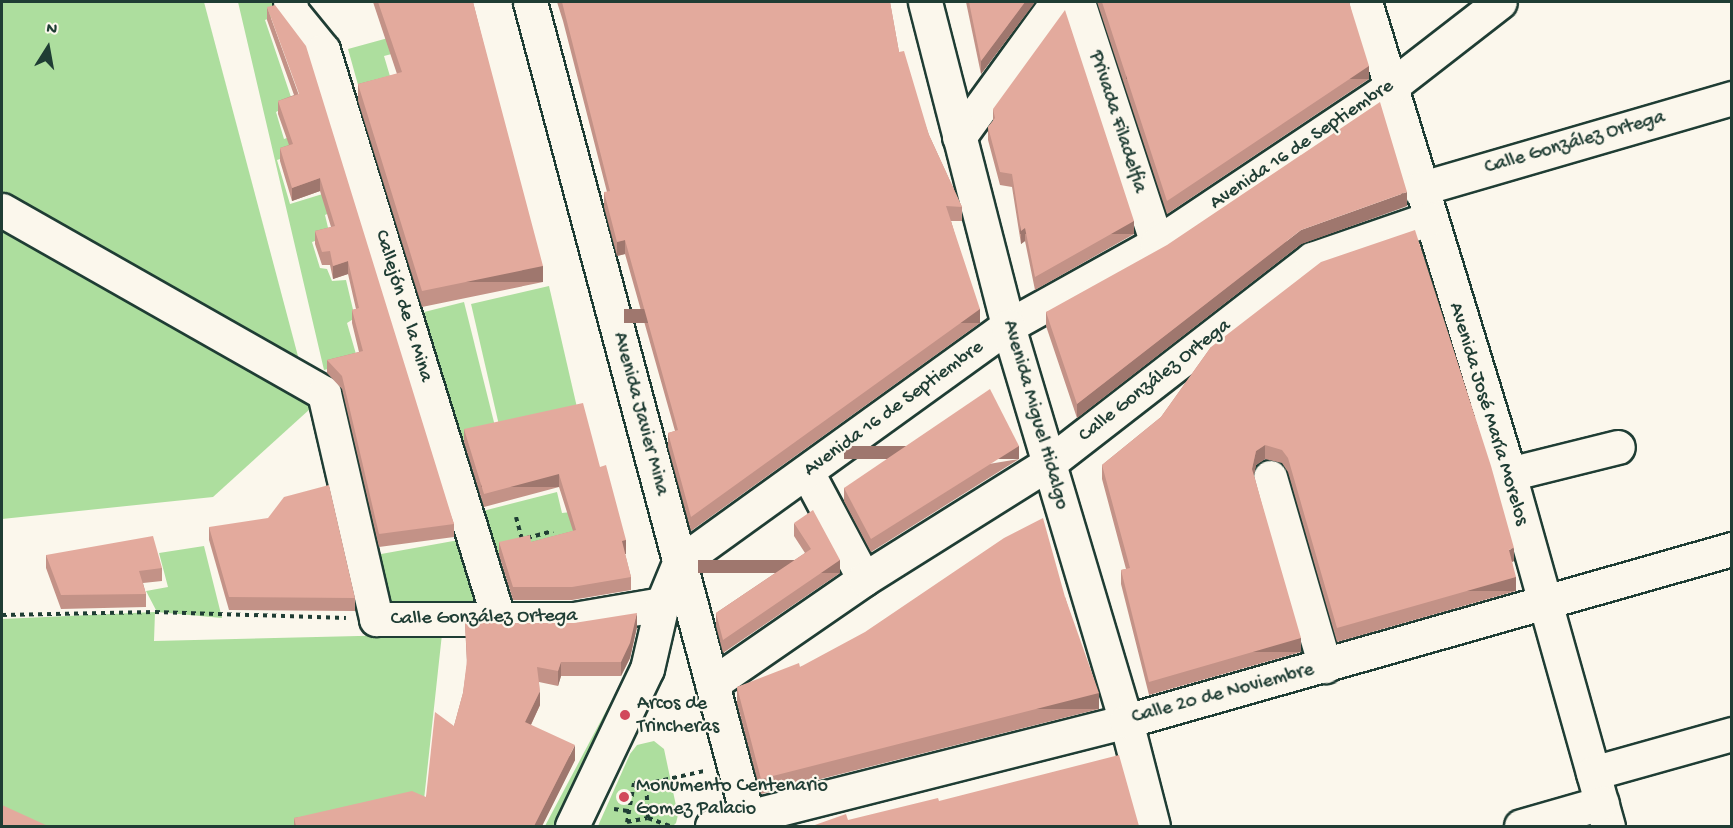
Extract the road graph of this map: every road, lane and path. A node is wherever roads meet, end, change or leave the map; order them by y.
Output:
1 (290, 2) edge
2 (530, 2) edge
3 (925, 2) edge
4 (1057, 2) edge
5 (1078, 2) edge
6 (1365, 2) edge
7 (1500, 2) edge
8 (1389, 87) junction
9 (1731, 98) edge
10 (959, 136) junction
11 (1424, 204) junction
12 (2, 210) edge
13 (1156, 243) junction
14 (1008, 326) junction
15 (1618, 447) dead end
16 (1049, 463) junction
17 (807, 472) junction
18 (1509, 474) junction
19 (1270, 477) dead end
20 (516, 517) dead end
21 (554, 531) dead end
22 (541, 535) junction
23 (522, 539) junction
24 (543, 541) edge
25 (480, 549) junction
26 (1731, 549) edge
27 (679, 563) junction
28 (864, 579) junction
29 (1543, 603) junction
30 (662, 604) junction
31 (2, 615) edge
32 (376, 619) junction
33 (499, 620) junction
34 (1325, 666) junction
35 (711, 684) junction
36 (1126, 721) junction
37 (1731, 734) edge
38 (733, 764) junction
39 (646, 784) junction
40 (1601, 801) edge
41 (648, 818) junction
42 (748, 822) edge
43 (627, 824) edge
44 (572, 826) edge
45 (670, 826) edge
46 (712, 826) edge
47 (1154, 826) edge
48 (1521, 826) edge

1 - 25 street, Callejón de la Mina
2 - 27 street, Avenida Javier Mina
3 - 10 street, Avenida Miguel Hidalgo
4 - 10 street
5 - 13 street, Privada Filadelfia
6 - 8 street, Avenida José María Morelos
7 - 8 street, Avenida 16 de Septiembre
8 - 11 street, Avenida José María Morelos
8 - 13 street, Avenida 16 de Septiembre
9 - 11 street, Calle González Ortega
10 - 14 street, Avenida Miguel Hidalgo
11 - 16 street, Calle González Ortega
11 - 18 street, Avenida José María Morelos
12 - 32 street
13 - 14 street, Avenida 16 de Septiembre
14 - 16 street, Avenida Miguel Hidalgo
14 - 17 street, Avenida 16 de Septiembre
15 - 18 street
16 - 28 street, Calle González Ortega
16 - 36 street, Avenida Miguel Hidalgo
17 - 27 street, Avenida 16 de Septiembre
17 - 28 street
18 - 29 street, Avenida José María Morelos
19 - 34 street
20 - 23 path
21 - 22 path
22 - 23 path
22 - 24 path
23 - 25 path
25 - 33 street, Callejón de la Mina
26 - 29 street, Calle 20 de Noviembre
27 - 30 street
27 - 35 street, Avenida Javier Mina
28 - 35 street, Calle González Ortega
29 - 34 street, Calle 20 de Noviembre
29 - 40 street, Avenida José María Morelos
30 - 33 street, Calle González Ortega
30 - 44 street
31 - 32 path
32 - 33 street, Calle González Ortega
34 - 36 street, Calle 20 de Noviembre
35 - 38 street, Avenida Javier Mina
36 - 42 street, Calle 20 de Noviembre
36 - 47 street, Avenida Miguel Hidalgo
37 - 40 street
38 - 39 path
38 - 42 street, Avenida Javier Mina
39 - 41 path
39 - 43 path
40 - 48 street
41 - 43 path
41 - 45 path
42 - 46 street, Calle 20 de Noviembre

